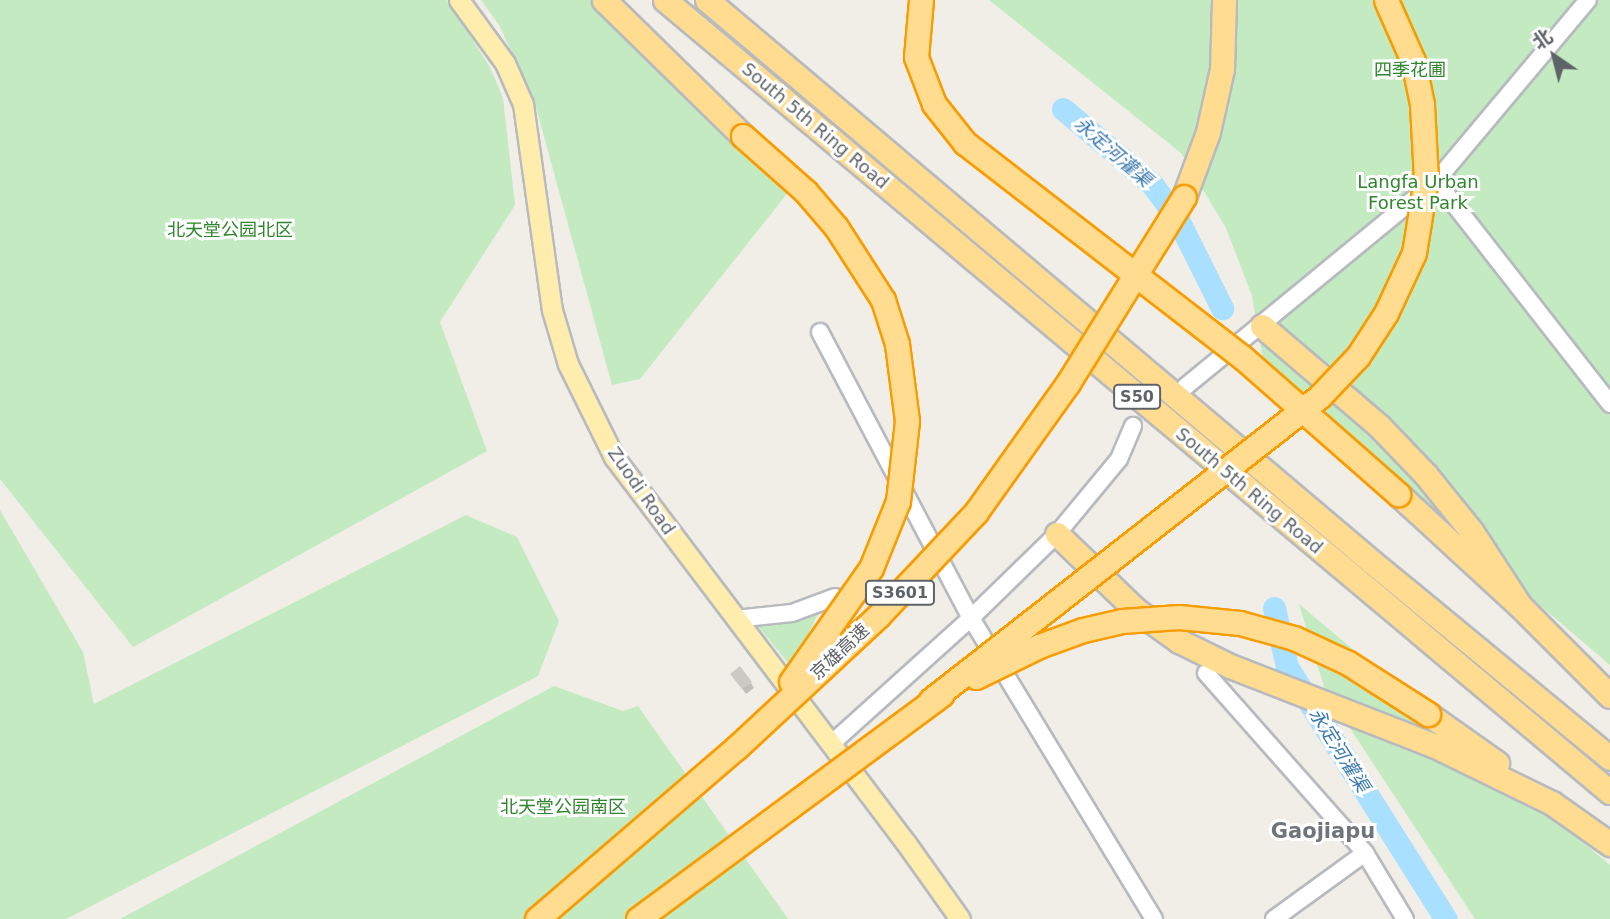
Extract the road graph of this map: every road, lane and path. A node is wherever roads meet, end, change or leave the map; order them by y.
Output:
1 (459, 0) edge
2 (604, 0) edge
3 (665, 0) edge
4 (707, 0) edge
5 (921, 0) edge
6 (1224, 0) edge
7 (1386, 0) edge
8 (1588, 0) edge
9 (1436, 181) junction
10 (1262, 326) junction
11 (820, 332) dead end
12 (1185, 387) dead end
13 (1610, 404) edge
14 (1133, 426) dead end
15 (1057, 534) junction
16 (1520, 606) junction
17 (971, 618) junction
18 (736, 619) junction
19 (1206, 673) dead end
20 (1610, 696) edge
21 (931, 700) junction
22 (799, 703) junction
23 (831, 744) junction
24 (736, 748) junction
25 (1610, 758) edge
26 (1610, 792) edge
27 (1552, 803) junction
28 (1610, 844) edge
29 (1365, 853) junction
30 (537, 919) edge
31 (638, 919) edge
32 (960, 919) edge
33 (1154, 919) edge
34 (1274, 919) edge
35 (1405, 919) edge

1 - 18 main road, Zuodi Road
2 - 24 highway, bridge
3 - 26 highway, South 5th Ring Road / S50
4 - 25 highway, South 5th Ring Road / S50
5 - 16 highway, bridge
6 - 24 highway, 京雄高速 / S3601, bridge
7 - 21 highway, bridge
8 - 9 street
9 - 10 street
9 - 13 street
10 - 12 street
10 - 16 highway
11 - 17 street
14 - 15 street
15 - 17 street
15 - 27 highway
16 - 20 highway
17 - 23 street
17 - 33 street
18 - 22 main road, Zuodi Road
18 - 22 street
19 - 29 street
21 - 27 highway, bridge
21 - 31 highway, bridge
22 - 23 main road, Zuodi Road
23 - 32 main road, Zuodi Road
24 - 30 highway, 京雄高速 / S3601, bridge
27 - 28 highway
29 - 34 street
29 - 35 street

